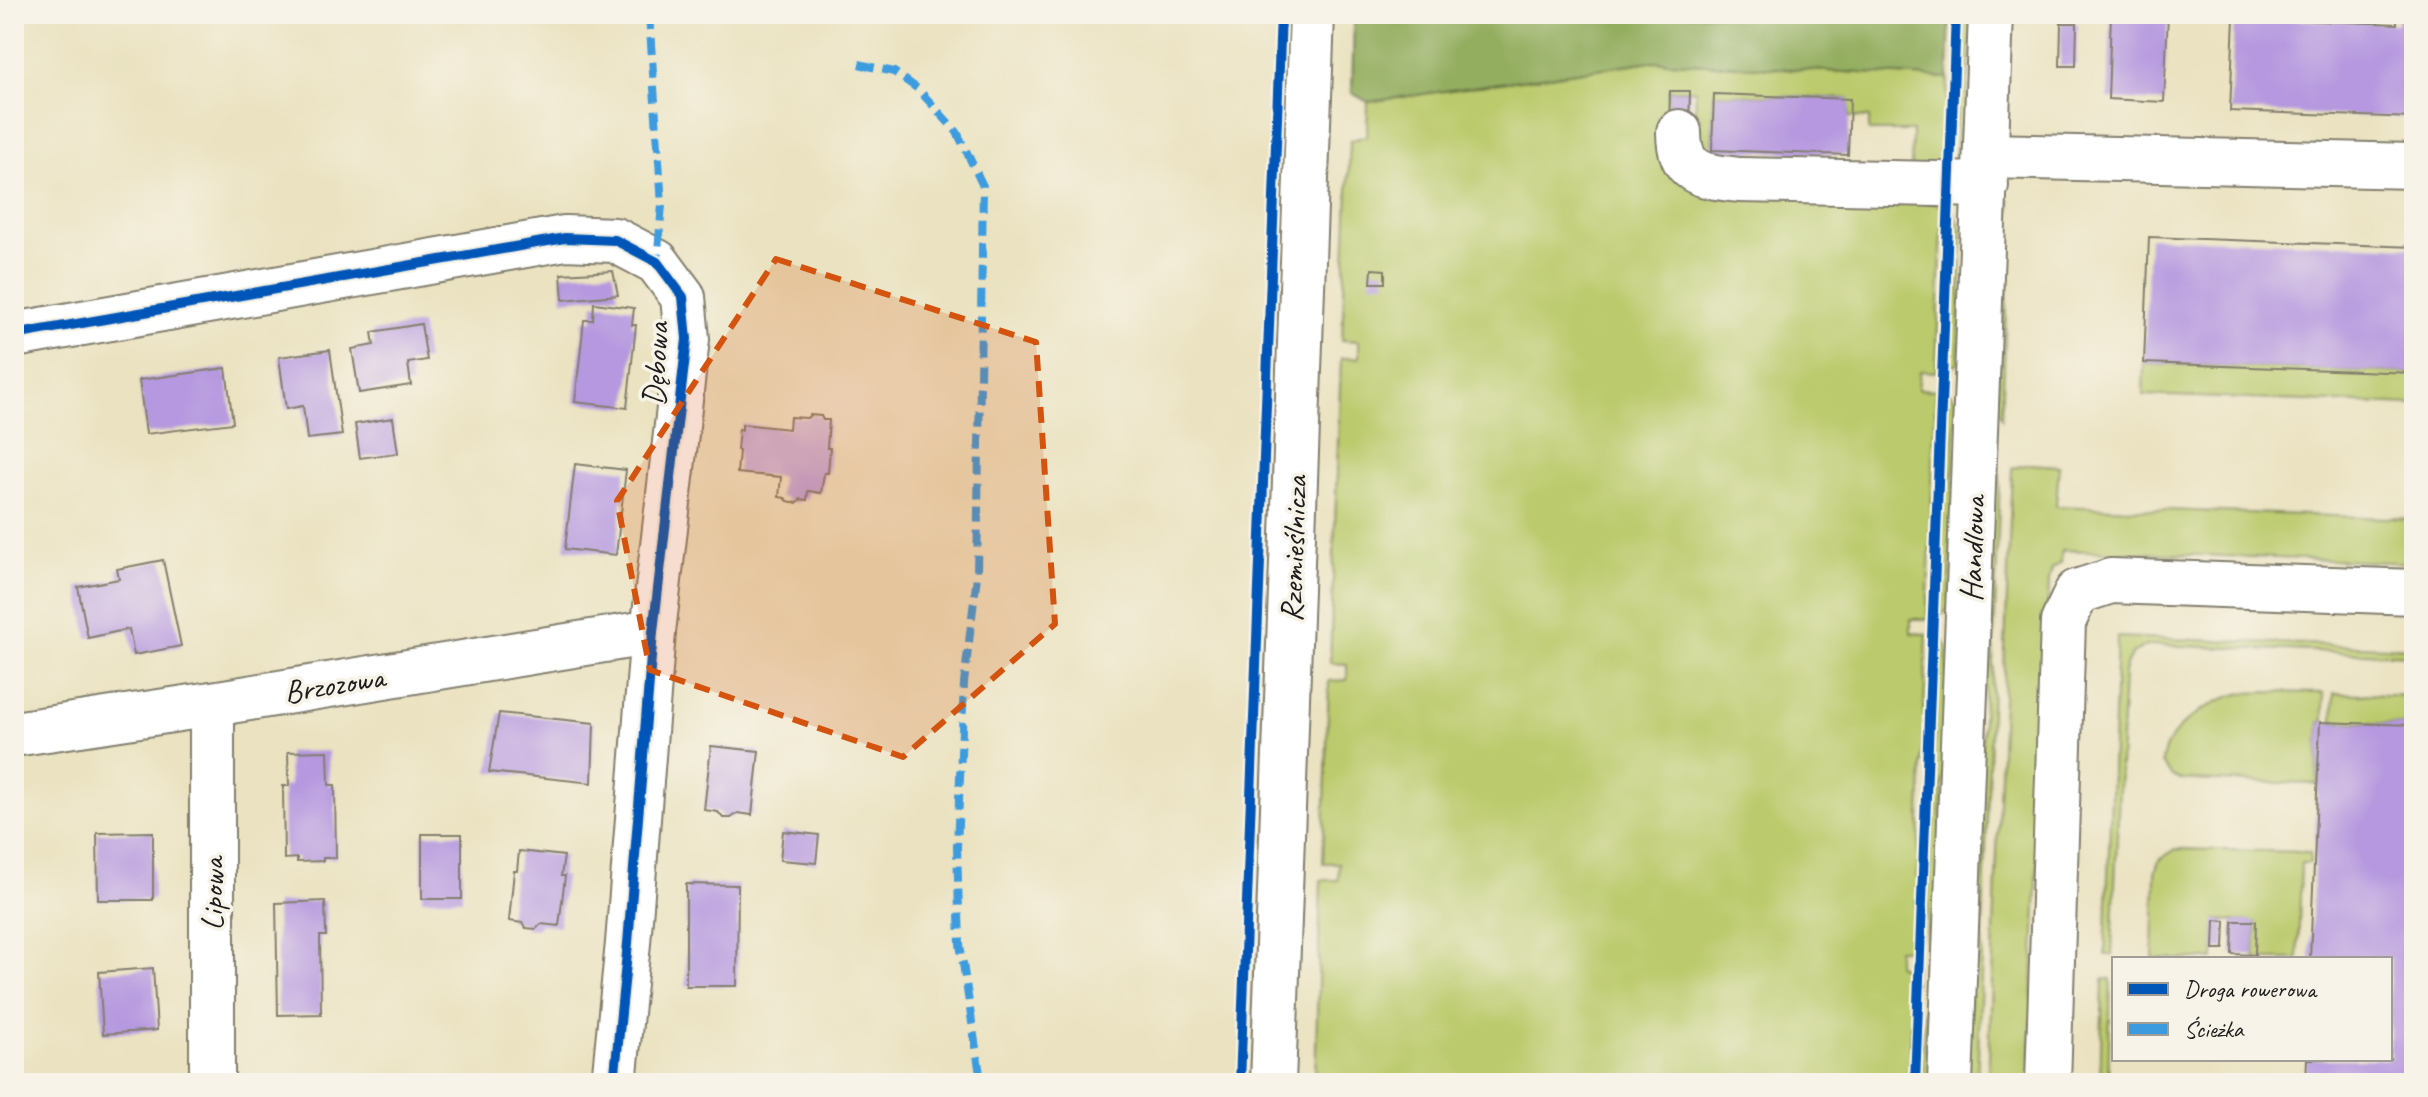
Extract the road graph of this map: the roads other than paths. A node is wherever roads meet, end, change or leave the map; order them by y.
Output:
1 (1312, 14) edge
2 (1991, 14) edge
3 (1679, 132) dead end
4 (2414, 166) edge
5 (1986, 170) junction
6 (14, 335) edge
7 (2414, 592) edge
8 (653, 632) junction
9 (212, 704) junction
10 (14, 734) edge
11 (212, 1083) edge
12 (614, 1083) edge
13 (1273, 1083) edge
14 (1950, 1083) edge
15 (2048, 1083) edge

1 - 13 street, Rzemieślnicza
2 - 5 street, Handlowa
3 - 5 street
4 - 5 street
5 - 14 street, Handlowa
6 - 8 street, Dębowa
7 - 15 street
8 - 9 street, Brzozowa
8 - 12 street, Dębowa
9 - 10 street, Brzozowa
9 - 11 street, Lipowa

